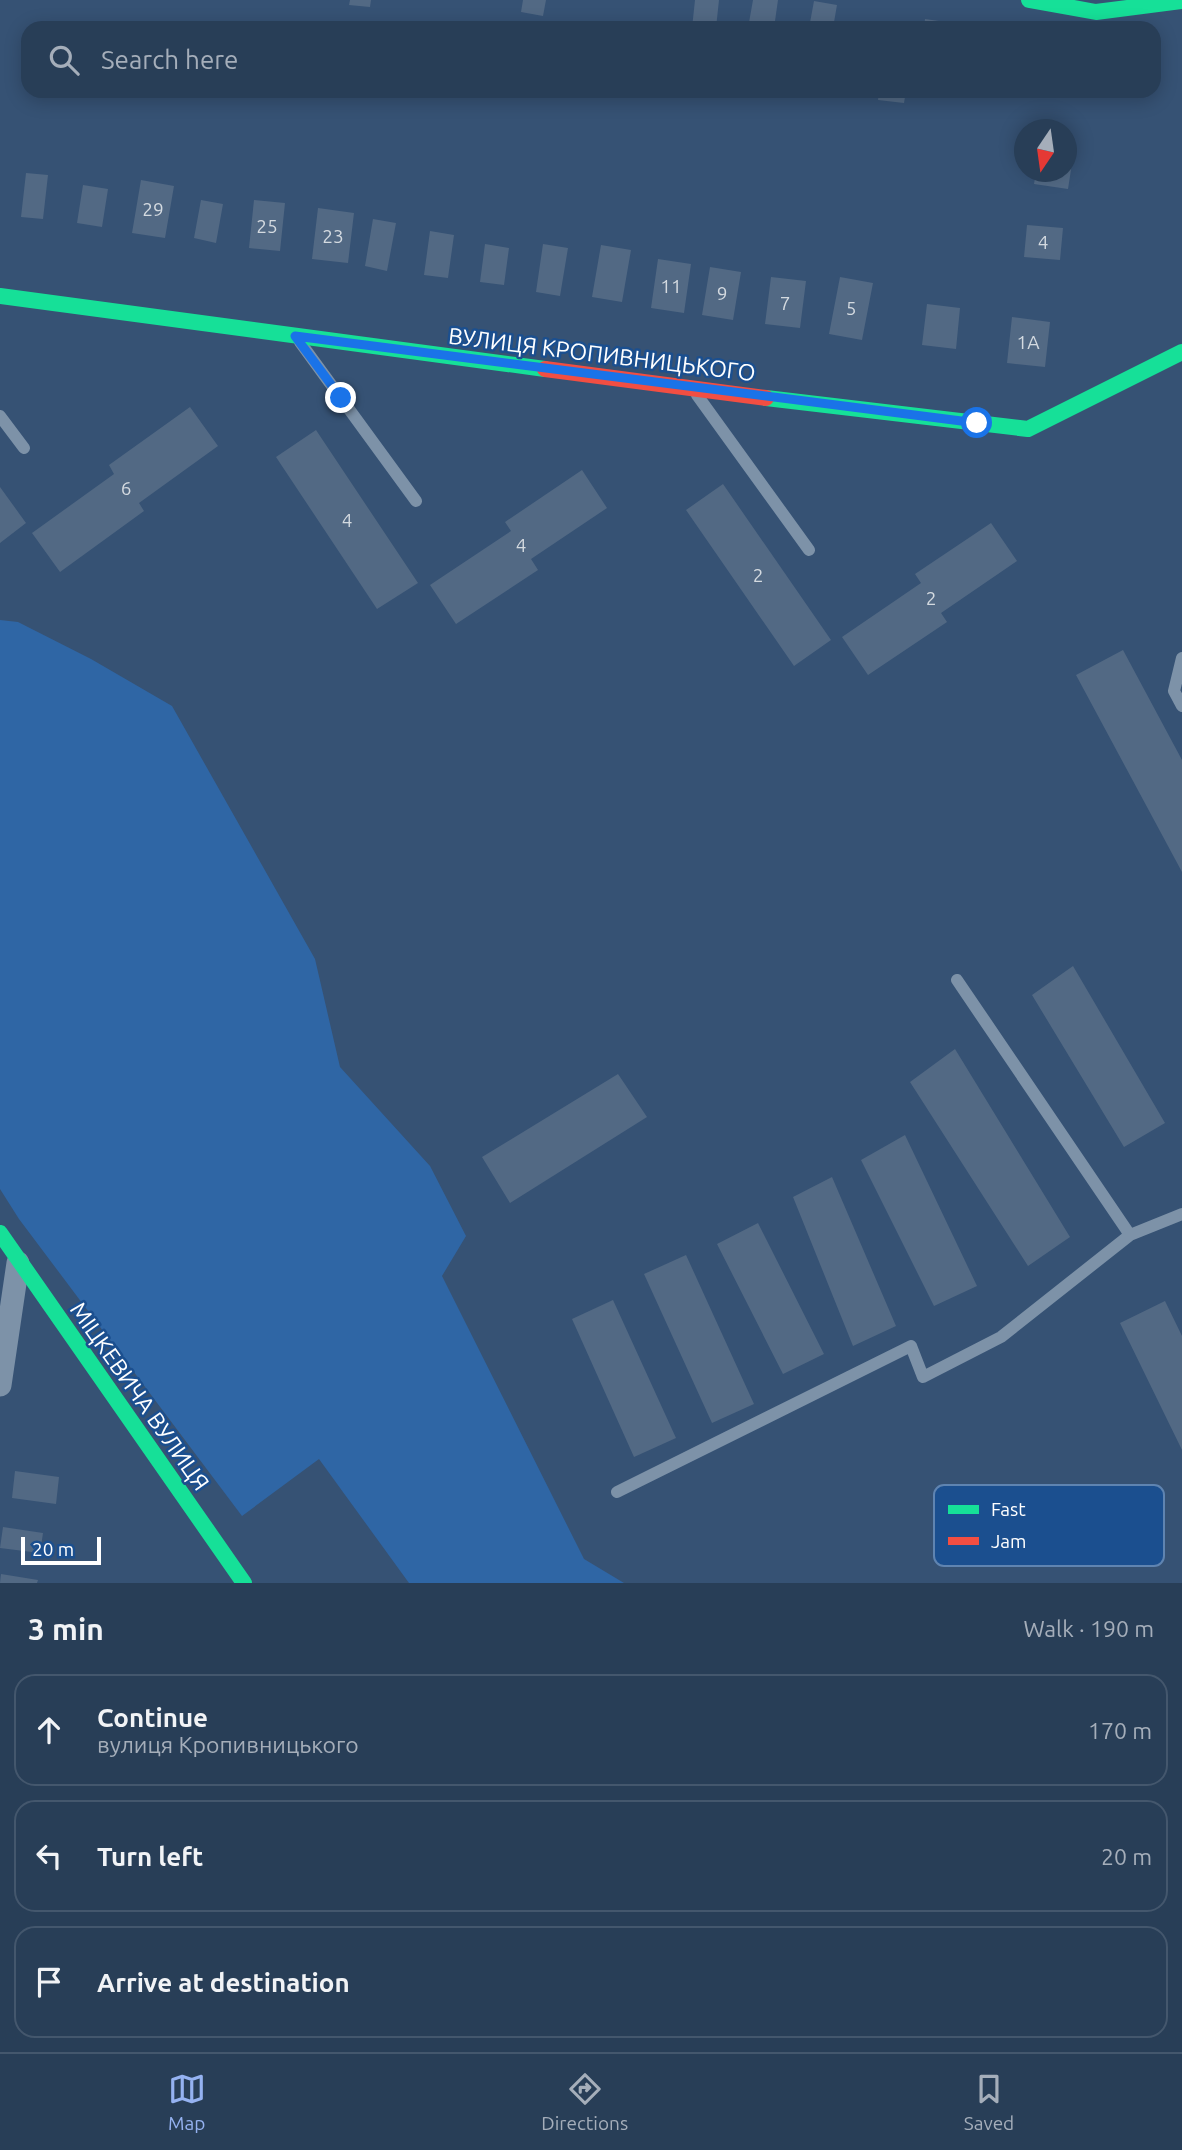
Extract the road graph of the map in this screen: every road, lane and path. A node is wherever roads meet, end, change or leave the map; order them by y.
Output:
1 (1030, 0) edge
2 (1182, 1) edge
3 (0, 296) edge
4 (295, 336) junction
5 (1182, 352) edge
6 (693, 389) junction
7 (0, 416) edge
8 (23, 448) dead end
9 (416, 501) dead end
10 (809, 550) dead end
11 (1182, 658) edge
12 (1182, 706) edge
13 (957, 980) dead end
14 (1182, 1214) edge
15 (0, 1233) edge
16 (1130, 1236) junction
17 (18, 1263) junction
18 (0, 1385) edge
19 (617, 1492) dead end
20 (244, 1583) edge

1 - 2 street
3 - 4 street, ВУЛИЦЯ КРОПИВНИЦЬКОГО
4 - 6 street, ВУЛИЦЯ КРОПИВНИЦЬКОГО
4 - 9 lane
5 - 6 street, ВУЛИЦЯ КРОПИВНИЦЬКОГО
6 - 10 lane
7 - 8 lane
11 - 12 lane
13 - 16 lane
14 - 16 lane
15 - 17 street, МІЦКЕВИЧА ВУЛИЦЯ
16 - 19 lane
17 - 18 street
17 - 20 street, МІЦКЕВИЧА ВУЛИЦЯ

